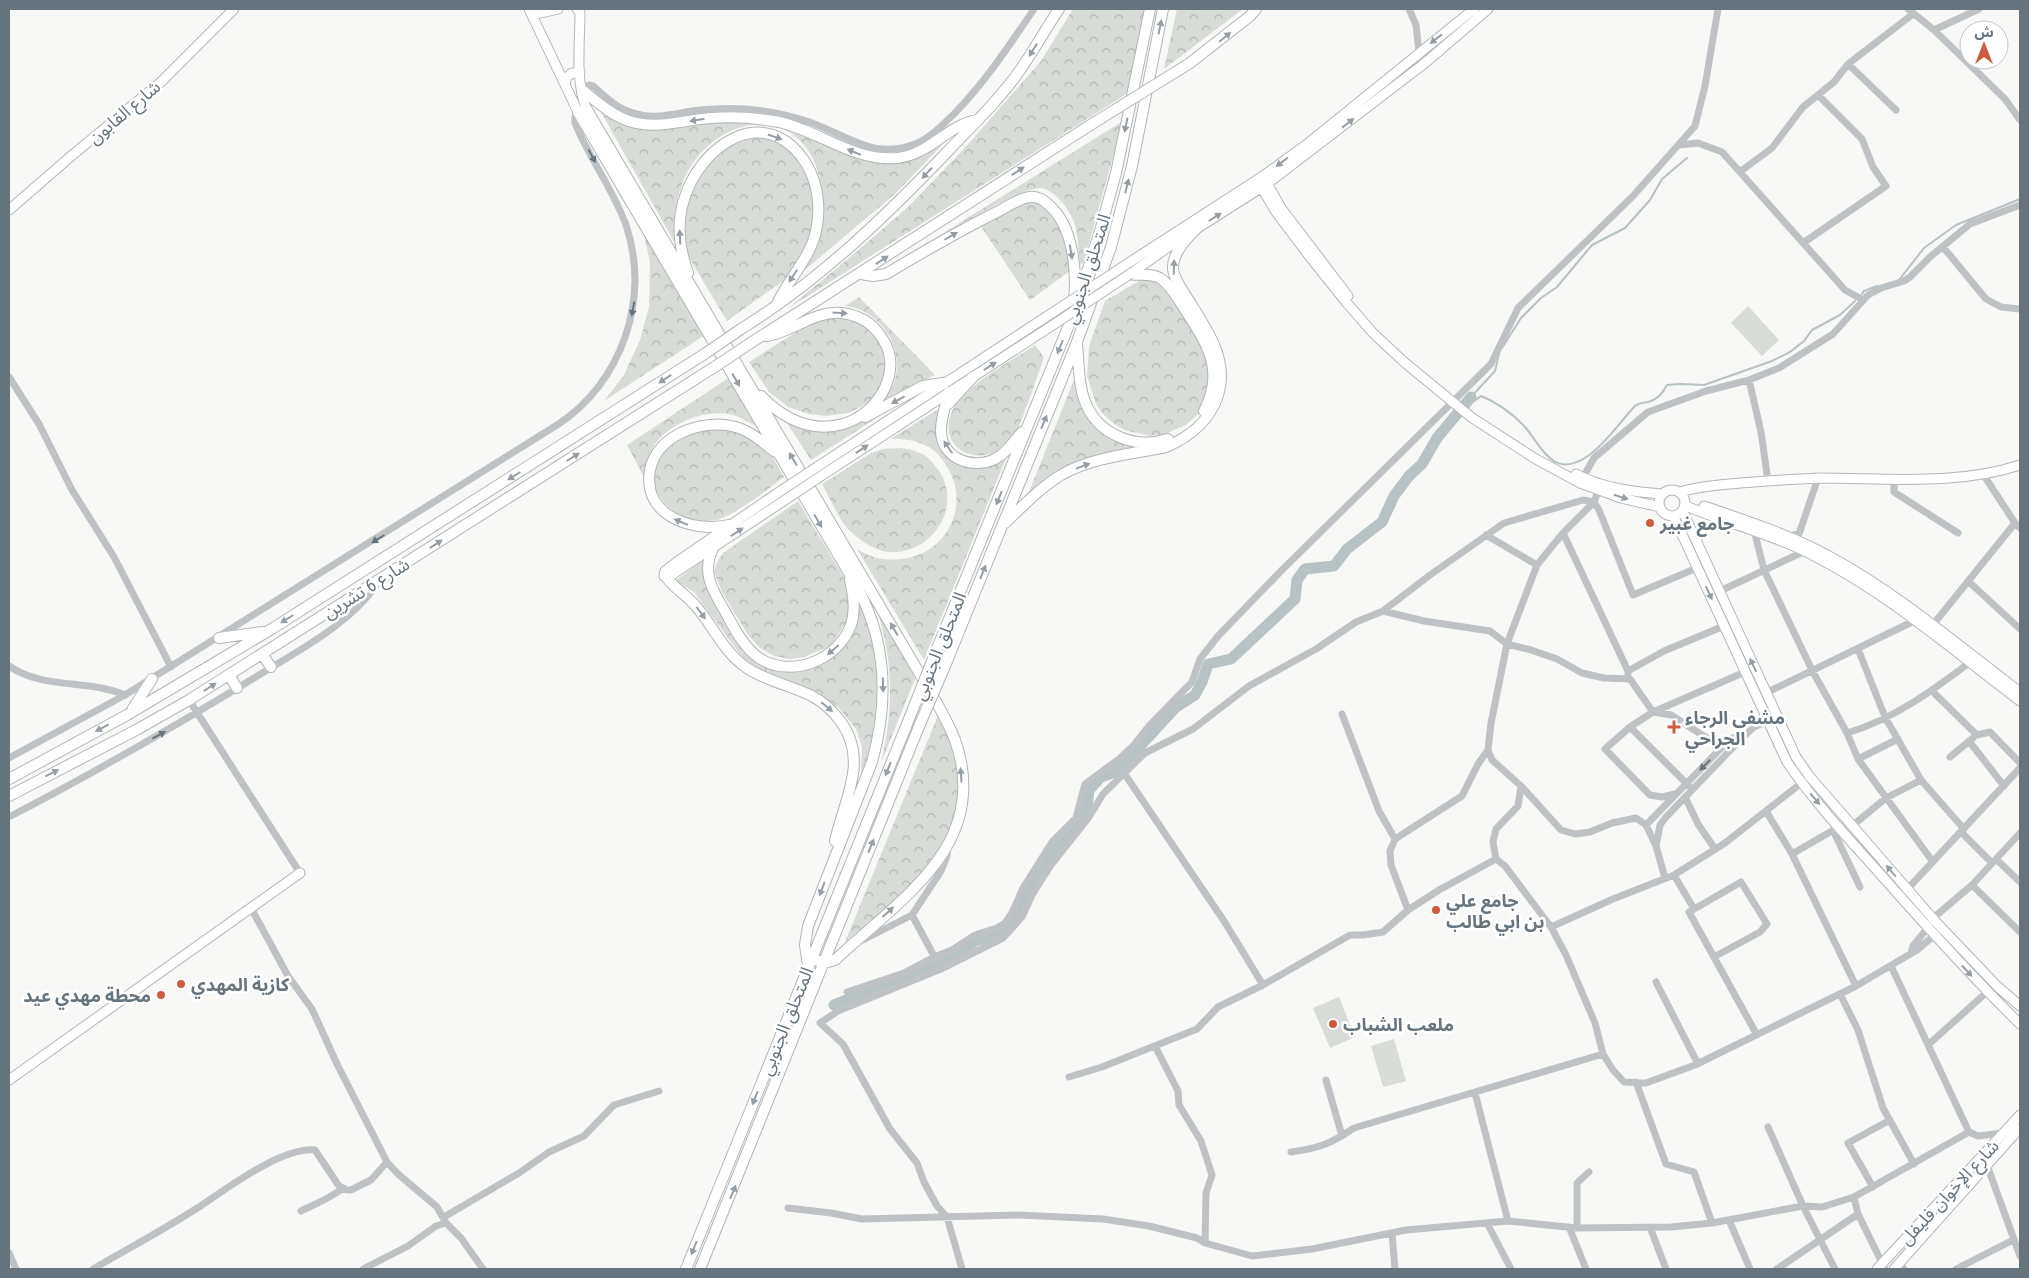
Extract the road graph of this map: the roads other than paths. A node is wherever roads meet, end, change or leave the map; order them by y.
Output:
1 (234, 9) edge
2 (558, 9) edge
3 (577, 9) edge
4 (1034, 9) edge
5 (1058, 9) edge
6 (1150, 9) edge
7 (1163, 9) edge
8 (1256, 9) edge
9 (1409, 9) edge
10 (1718, 9) edge
11 (1979, 9) edge
12 (1477, 10) edge
13 (1911, 11) edge
14 (530, 12) edge
15 (1934, 30) junction
16 (1419, 52) junction
17 (1425, 63) junction
18 (1848, 64) junction
19 (580, 72) junction
20 (565, 84) junction
21 (582, 90) junction
22 (1818, 95) junction
23 (582, 110) junction
24 (1896, 110) dead end
25 (979, 120) junction
26 (2020, 120) edge
27 (1679, 144) junction
28 (1308, 148) junction
29 (1741, 171) junction
30 (1262, 182) junction
31 (2020, 205) edge
32 (9, 210) edge
33 (1198, 227) junction
34 (1172, 239) junction
35 (1803, 243) junction
36 (1943, 247) junction
37 (861, 274) junction
38 (1130, 274) junction
39 (698, 300) junction
40 (1862, 300) junction
41 (776, 308) junction
42 (2020, 309) edge
43 (1073, 315) junction
44 (756, 340) junction
45 (1077, 342) junction
46 (973, 376) junction
47 (9, 377) edge
48 (1749, 380) junction
49 (750, 386) junction
50 (946, 388) junction
51 (1455, 400) junction
52 (944, 411) junction
53 (851, 421) junction
54 (1028, 426) junction
55 (1165, 444) junction
56 (779, 456) junction
57 (2020, 465) edge
58 (1983, 474) junction
59 (1818, 478) junction
60 (1894, 479) junction
61 (1581, 480) junction
62 (1768, 481) junction
63 (1598, 490) junction
64 (1680, 492) junction
65 (1663, 494) junction
66 (1594, 502) junction
67 (1685, 506) junction
68 (1660, 507) junction
69 (1674, 517) junction
70 (729, 525) junction
71 (1002, 526) junction
72 (2018, 526) edge
73 (1754, 530) junction
74 (1563, 533) junction
75 (1958, 533) dead end
76 (1486, 535) junction
77 (1790, 541) junction
78 (714, 548) junction
79 (1805, 552) junction
80 (1538, 565) junction
81 (1697, 568) junction
82 (1764, 570) junction
83 (849, 573) junction
84 (667, 578) junction
85 (380, 580) junction
86 (1968, 580) junction
87 (1720, 591) junction
88 (1383, 611) junction
89 (1914, 621) junction
90 (1724, 626) junction
91 (1928, 626) junction
92 (2020, 629) edge
93 (270, 630) junction
94 (219, 638) junction
95 (1507, 644) junction
96 (1858, 649) junction
97 (262, 654) junction
98 (1969, 663) junction
99 (9, 666) edge
100 (171, 667) junction
101 (271, 667) junction
102 (1628, 671) junction
103 (1745, 672) junction
104 (1813, 672) junction
105 (229, 675) junction
106 (152, 679) junction
107 (1630, 679) junction
108 (237, 688) junction
109 (1932, 691) junction
110 (2020, 692) edge
111 (1766, 693) junction
112 (125, 695) junction
113 (189, 700) junction
114 (2020, 701) edge
115 (1654, 712) junction
116 (198, 713) junction
117 (1342, 714) dead end
118 (127, 715) junction
119 (1885, 717) junction
120 (1767, 721) junction
121 (1630, 727) junction
122 (1847, 733) junction
123 (1976, 734) junction
124 (1742, 738) junction
125 (1898, 739) junction
126 (1728, 741) junction
127 (1969, 741) junction
128 (1134, 745) junction
129 (1488, 750) junction
130 (1145, 753) junction
131 (1950, 757) dead end
132 (9, 758) edge
133 (1858, 759) junction
134 (2020, 762) edge
135 (2020, 768) edge
136 (1124, 773) junction
137 (1810, 777) junction
138 (9, 779) edge
139 (1920, 780) junction
140 (1686, 783) junction
141 (1802, 783) junction
142 (1521, 786) junction
143 (2004, 786) junction
144 (1692, 789) junction
145 (1676, 794) junction
146 (9, 796) edge
147 (1685, 797) junction
148 (1886, 798) junction
149 (1766, 811) junction
150 (9, 817) edge
151 (1646, 825) junction
152 (1852, 826) junction
153 (1836, 829) junction
154 (1962, 831) junction
155 (2020, 833) edge
156 (1395, 839) junction
157 (948, 846) junction
158 (1656, 846) junction
159 (1715, 849) junction
160 (1792, 854) junction
161 (1496, 859) junction
162 (1994, 861) junction
163 (1933, 862) junction
164 (831, 864) junction
165 (300, 873) joint
166 (1674, 875) junction
167 (1665, 878) junction
168 (2020, 882) edge
169 (1972, 885) junction
170 (1860, 887) dead end
171 (1908, 889) junction
172 (1900, 897) junction
173 (251, 908) junction
174 (1408, 910) junction
175 (1694, 910) junction
176 (912, 915) junction
177 (1931, 922) junction
178 (1551, 927) junction
179 (1942, 929) junction
180 (2020, 932) edge
181 (1934, 935) junction
182 (852, 944) junction
183 (1911, 953) junction
184 (934, 957) junction
185 (1714, 957) junction
186 (809, 961) junction
187 (824, 963) junction
188 (1891, 966) junction
189 (942, 969) junction
190 (1656, 982) dead end
191 (1263, 985) junction
192 (1856, 986) junction
193 (847, 992) dead end
194 (1987, 992) junction
195 (1840, 994) junction
196 (2020, 1006) edge
197 (2020, 1024) edge
198 (1757, 1035) junction
199 (1929, 1044) junction
200 (1155, 1046) junction
201 (1602, 1054) junction
202 (1698, 1064) junction
203 (1069, 1076) dead end
204 (9, 1080) edge
205 (1326, 1080) dead end
206 (1636, 1082) junction
207 (659, 1091) dead end
208 (1475, 1093) junction
209 (2020, 1115) edge
210 (1890, 1120) junction
211 (1768, 1127) dead end
212 (2019, 1130) edge
213 (1969, 1132) junction
214 (2003, 1134) junction
215 (1342, 1136) junction
216 (1292, 1152) dead end
217 (388, 1162) junction
218 (1914, 1164) junction
219 (1987, 1165) junction
220 (1589, 1172) dead end
221 (1872, 1187) junction
222 (342, 1188) junction
223 (1854, 1197) junction
224 (1803, 1206) junction
225 (788, 1208) dead end
226 (301, 1211) dead end
227 (1858, 1214) junction
228 (947, 1216) junction
229 (445, 1220) junction
230 (1729, 1220) junction
231 (1508, 1221) junction
232 (1487, 1223) junction
233 (1712, 1223) junction
234 (1573, 1227) junction
235 (1650, 1227) junction
236 (1392, 1233) junction
237 (1820, 1240) junction
238 (2013, 1240) junction
239 (1205, 1243) junction
240 (9, 1253) edge
241 (2020, 1256) edge
242 (1882, 1267) edge
243 (1900, 1267) edge
244 (16, 1269) edge
245 (93, 1269) edge
246 (363, 1269) edge
247 (483, 1269) edge
248 (686, 1269) edge
249 (700, 1269) edge
250 (962, 1269) edge
251 (1395, 1269) edge
252 (1511, 1269) edge
253 (1586, 1269) edge
254 (1666, 1269) edge
255 (1750, 1269) edge
256 (1777, 1269) edge
257 (1835, 1269) edge
258 (1956, 1269) edge

1 - 32 main road, شارع القابون
2 - 14 main road
3 - 19 main road
4 - 21 street
5 -> 25 highway, شارع 6 تشرين
6 -> 43 highway, المتحلق الجنوبي
45 -> 7 highway, المتحلق الجنوبي
37 -> 8 highway, شارع 6 تشرين, bridge
9 - 16 street
10 - 27 street
11 - 15 street
12 -> 16 main road
12 - 17 main road
13 - 15 street
13 - 18 street
14 - 20 main road
15 - 26 street
16 - 17 street
16 - 28 main road
28 -> 17 main road
18 - 22 street
18 - 24 street
19 - 20 main road
19 - 21 main road
20 - 23 main road
21 - 23 main road
25 -> 21 highway
22 - 29 street
22 - 35 street
23 - 39 highway
23 -> 56 highway
23 -> 94 street
25 -> 41 highway, شارع 6 تشرين
27 - 29 street
27 - 51 street
28 - 30 main road
29 - 35 street
33 -> 30 main road
30 - 34 main road
30 - 51 main road
31 - 36 street
33 - 34 main road
55 -> 33 highway
34 - 38 main road
34 - 50 main road, bridge
35 - 40 street
36 - 40 street
36 - 42 street
37 -> 43 highway
37 - 44 highway, شارع 6 تشرين
46 -> 38 main road, bridge
38 - 55 highway
39 -> 41 highway
39 - 49 highway
40 - 48 street
41 -> 93 highway, شارع 6 تشرين, bridge
43 -> 54 highway, المتحلق الجنوبي
44 -> 53 highway
85 -> 44 highway, شارع 6 تشرين, bridge
45 - 55 highway
71 -> 45 highway, المتحلق الجنوبي
46 - 50 main road
46 - 52 highway
47 - 100 street
48 - 61 street
48 - 62 street
49 - 53 highway
157 -> 49 highway
50 - 52 highway
50 -> 53 highway
50 - 70 main road, bridge
78 -> 50 main road, bridge
51 - 61 main road
51 - 128 street
54 -> 52 highway
54 -> 186 highway, المتحلق الجنوبي, bridge
71 -> 55 highway
70 -> 56 highway
56 -> 83 highway
57 - 58 main road
58 - 60 main road
58 - 72 street
59 - 60 main road
59 - 62 main road
59 - 77 street
60 - 75 street
61 - 63 main road
61 - 65 main road
62 - 64 main road
63 - 66 street
63 -> 68 main road
64 - 65 main road
64 - 67 main road
65 - 68 main road
66 - 74 street
66 - 76 street
66 - 81 street
67 - 69 main road
67 - 73 main road
67 - 77 main road
67 - 87 main road
68 - 69 main road
69 - 81 main road
70 - 84 main road
187 -> 71 highway, المتحلق الجنوبي, bridge
72 - 86 street
73 - 77 main road
73 - 82 street
74 - 80 street
74 - 102 street
76 - 80 street
76 - 88 street
77 - 79 main road
77 - 91 main road
83 -> 78 highway
78 - 84 main road
79 - 82 street
79 - 89 main road
80 - 95 street
81 -> 90 main road
82 - 87 street
82 - 104 street
83 -> 164 highway
84 -> 164 highway
85 - 97 highway, شارع 6 تشرين
85 - 101 street
86 - 91 street
86 - 92 street
111 -> 87 main road
88 - 95 street
88 - 130 street
89 - 91 main road
89 - 96 street
90 - 102 street
90 - 103 main road
91 - 98 main road
91 - 110 main road
93 - 94 highway
93 - 118 highway, شارع 6 تشرين
94 - 100 street
95 - 107 street
95 - 129 street
96 - 104 street
96 - 119 street
97 - 101 highway
97 - 105 highway, شارع 6 تشرين
98 - 109 street
98 - 114 main road
99 - 112 street
100 - 106 street
101 - 108 street
102 - 107 street
103 - 115 street
103 - 120 main road
104 - 111 street
104 - 122 street
105 - 108 highway
113 -> 105 highway, شارع 6 تشرين
106 - 112 street
106 - 118 highway
107 - 115 street
108 - 116 street
109 - 119 street
109 - 123 street
111 - 137 main road
112 - 132 street
113 - 116 street
146 -> 113 highway, شارع 6 تشرين
115 - 121 street
115 - 126 street
150 -> 116 street
116 - 165 street
117 - 156 street
118 -> 138 highway, شارع 6 تشرين
119 - 122 street
119 - 125 street
120 - 124 street
120 - 141 main road
121 - 140 street
121 - 145 street
122 - 133 street
123 - 127 street
123 - 134 street
124 - 126 street
124 - 144 street
125 - 133 street
125 - 139 street
126 -> 140 street
127 - 131 street
127 - 143 street
128 - 130 street
128 - 184 street
129 - 142 street
129 - 156 street
130 - 136 street
133 - 148 street
135 - 143 street
136 - 189 street
136 - 191 street
137 - 141 street
137 - 152 main road
139 - 148 street
139 - 154 street
140 - 144 street
140 - 145 street
141 - 149 street
141 -> 153 main road
142 - 151 street
142 - 161 street
143 - 154 street
144 - 147 street
145 - 151 street
147 - 158 street
147 - 159 street
148 - 152 street
148 - 163 street
149 - 159 street
149 - 160 street
151 - 158 street
171 -> 152 main road
153 - 160 street
153 - 170 street
153 - 172 main road
154 - 162 street
154 - 163 street
155 - 162 street
156 - 174 street
157 - 176 street
182 -> 157 highway
158 - 167 street
159 - 166 street
160 - 192 street
161 - 174 street
161 - 178 street
162 - 168 street
162 - 169 street
163 - 171 street
164 -> 186 highway
165 - 173 main road
166 - 167 street
166 - 175 street
167 - 178 street
169 - 177 street
169 - 180 street
171 - 172 street
171 - 177 main road
172 - 177 main road
173 - 204 main road
173 - 217 street
174 - 191 street
175 - 185 street
175 - 185 street
176 - 182 street
176 - 184 street
177 - 179 main road
177 - 181 main road
177 - 183 street
178 - 201 street
179 - 181 street
179 - 196 main road
181 - 183 street
181 -> 194 main road
182 - 187 highway
183 - 188 street
184 - 189 street
184 - 193 street
185 - 198 street
186 - 187 highway
186 -> 248 highway, المتحلق الجنوبي
249 -> 187 highway, المتحلق الجنوبي
188 - 192 street
188 - 199 street
189 - 228 street
190 - 202 street
191 - 200 street
192 - 195 street
194 - 197 main road
194 - 199 street
195 - 198 street
195 - 210 street
198 - 202 street
199 - 213 street
200 - 203 street
200 - 239 street
201 - 206 street
201 - 208 street
202 - 206 street
205 - 215 street
206 - 233 street
207 - 229 street
208 - 215 street
208 - 231 street
209 - 214 main road, شارع الإخوان فليفل
210 - 218 street
210 - 221 street
211 - 224 street
212 - 219 main road, شارع الإخوان فليفل
213 - 214 street
213 - 218 street
214 - 242 main road, شارع الإخوان فليفل
215 - 216 street
217 - 222 street
217 - 229 street
218 - 221 street
219 - 238 street
219 - 243 main road, شارع الإخوان فليفل
220 - 234 street
221 - 223 street
222 - 226 street
222 - 245 street
223 - 224 street
223 - 227 street
224 - 230 street
224 - 237 street
225 - 228 street
227 - 237 street
227 - 242 street
228 - 239 street
228 - 250 street
229 - 246 street
229 - 247 street
230 - 233 street
230 - 255 street
231 - 232 street
231 - 234 street
232 - 236 street
232 - 252 street
233 - 235 street
234 - 235 street
234 - 253 street
235 - 254 street
236 - 239 street
236 - 251 street
237 - 256 street
237 - 257 street
238 - 241 street
238 - 258 street
240 - 244 street

